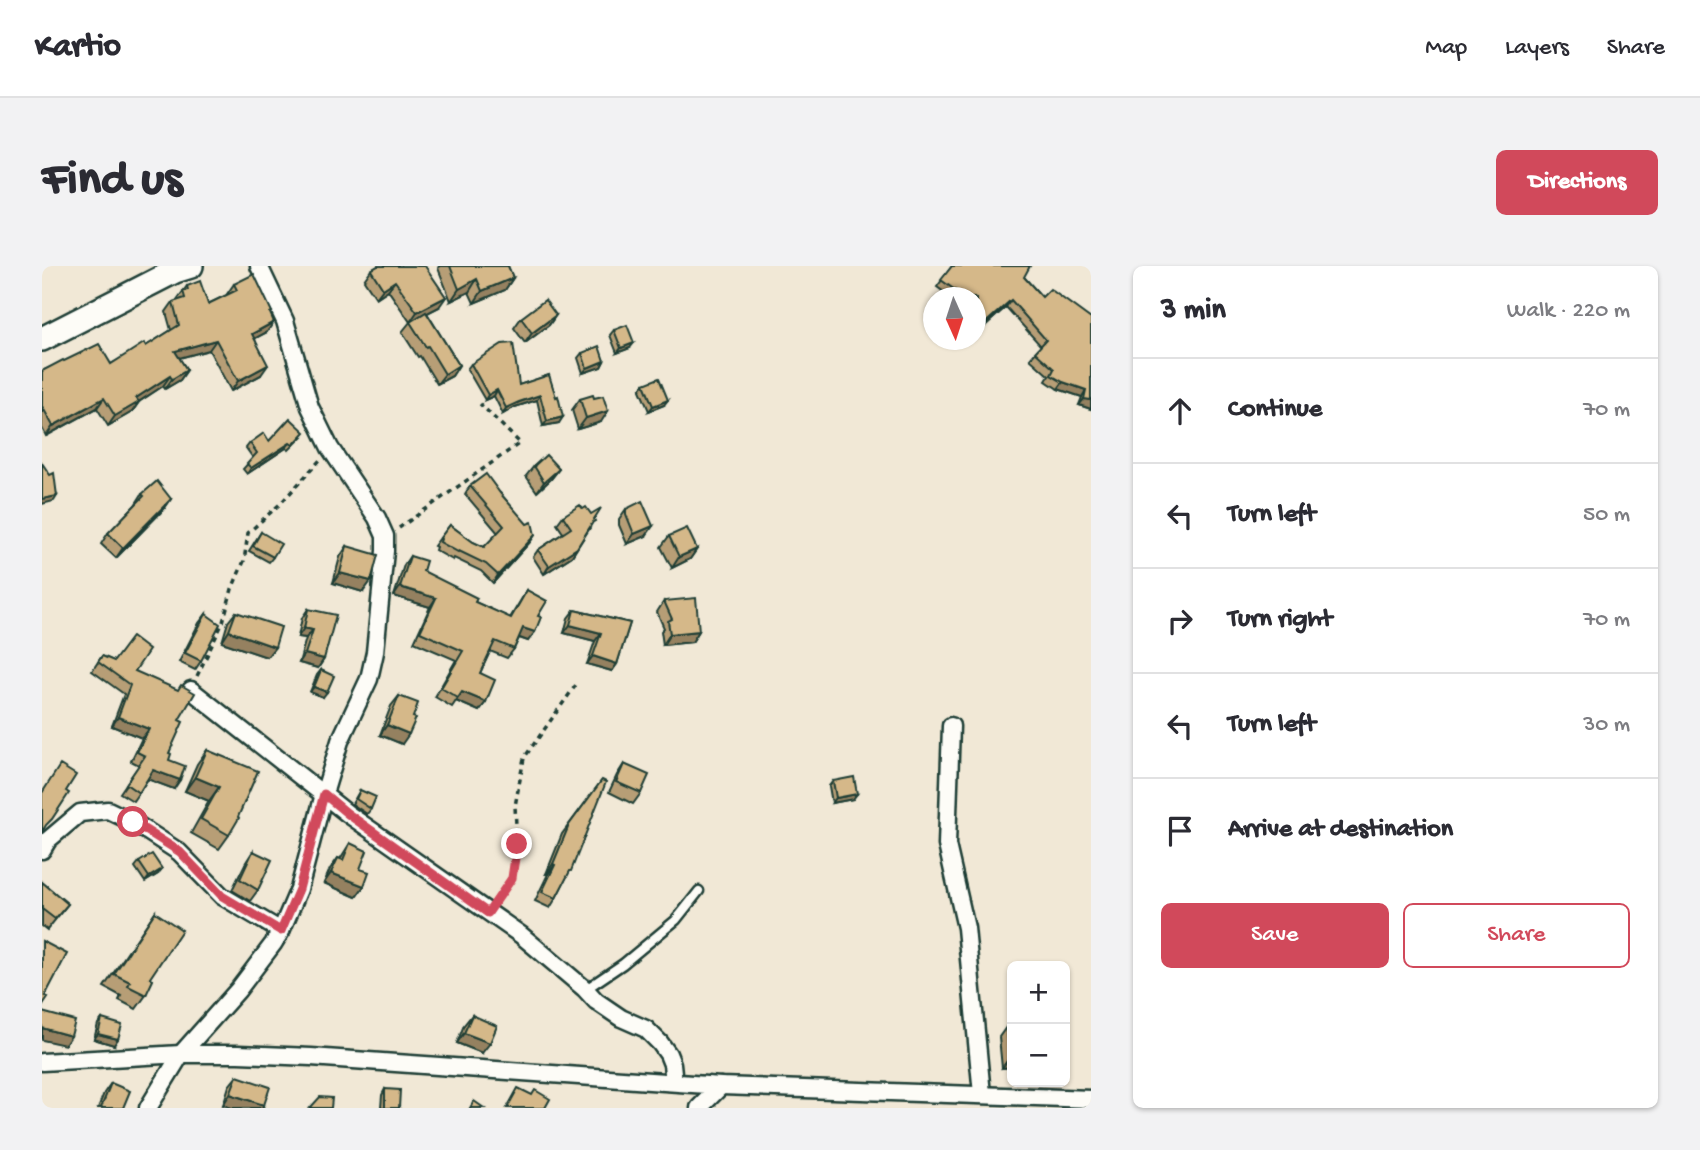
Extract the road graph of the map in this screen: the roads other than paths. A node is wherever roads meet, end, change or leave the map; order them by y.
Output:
1 (191, 266) edge
2 (259, 266) edge
3 (42, 339) edge
4 (191, 690) edge
5 (951, 726) dead end
6 (324, 794) junction
7 (42, 850) edge
8 (699, 891) dead end
9 (281, 931) junction
10 (586, 989) junction
11 (181, 1054) junction
12 (42, 1062) edge
13 (674, 1082) junction
14 (721, 1086) junction
15 (982, 1094) junction
16 (1091, 1099) edge
17 (148, 1108) edge
18 (699, 1108) edge

1 - 3 street
2 - 6 street
4 - 6 street
5 - 15 street
6 - 9 street
6 - 10 street
7 - 9 street
8 - 10 lane
9 - 11 street
10 - 13 street
11 - 12 street
11 - 13 street
11 - 17 street
13 - 14 street
14 - 15 street
14 - 18 street
15 - 16 street

